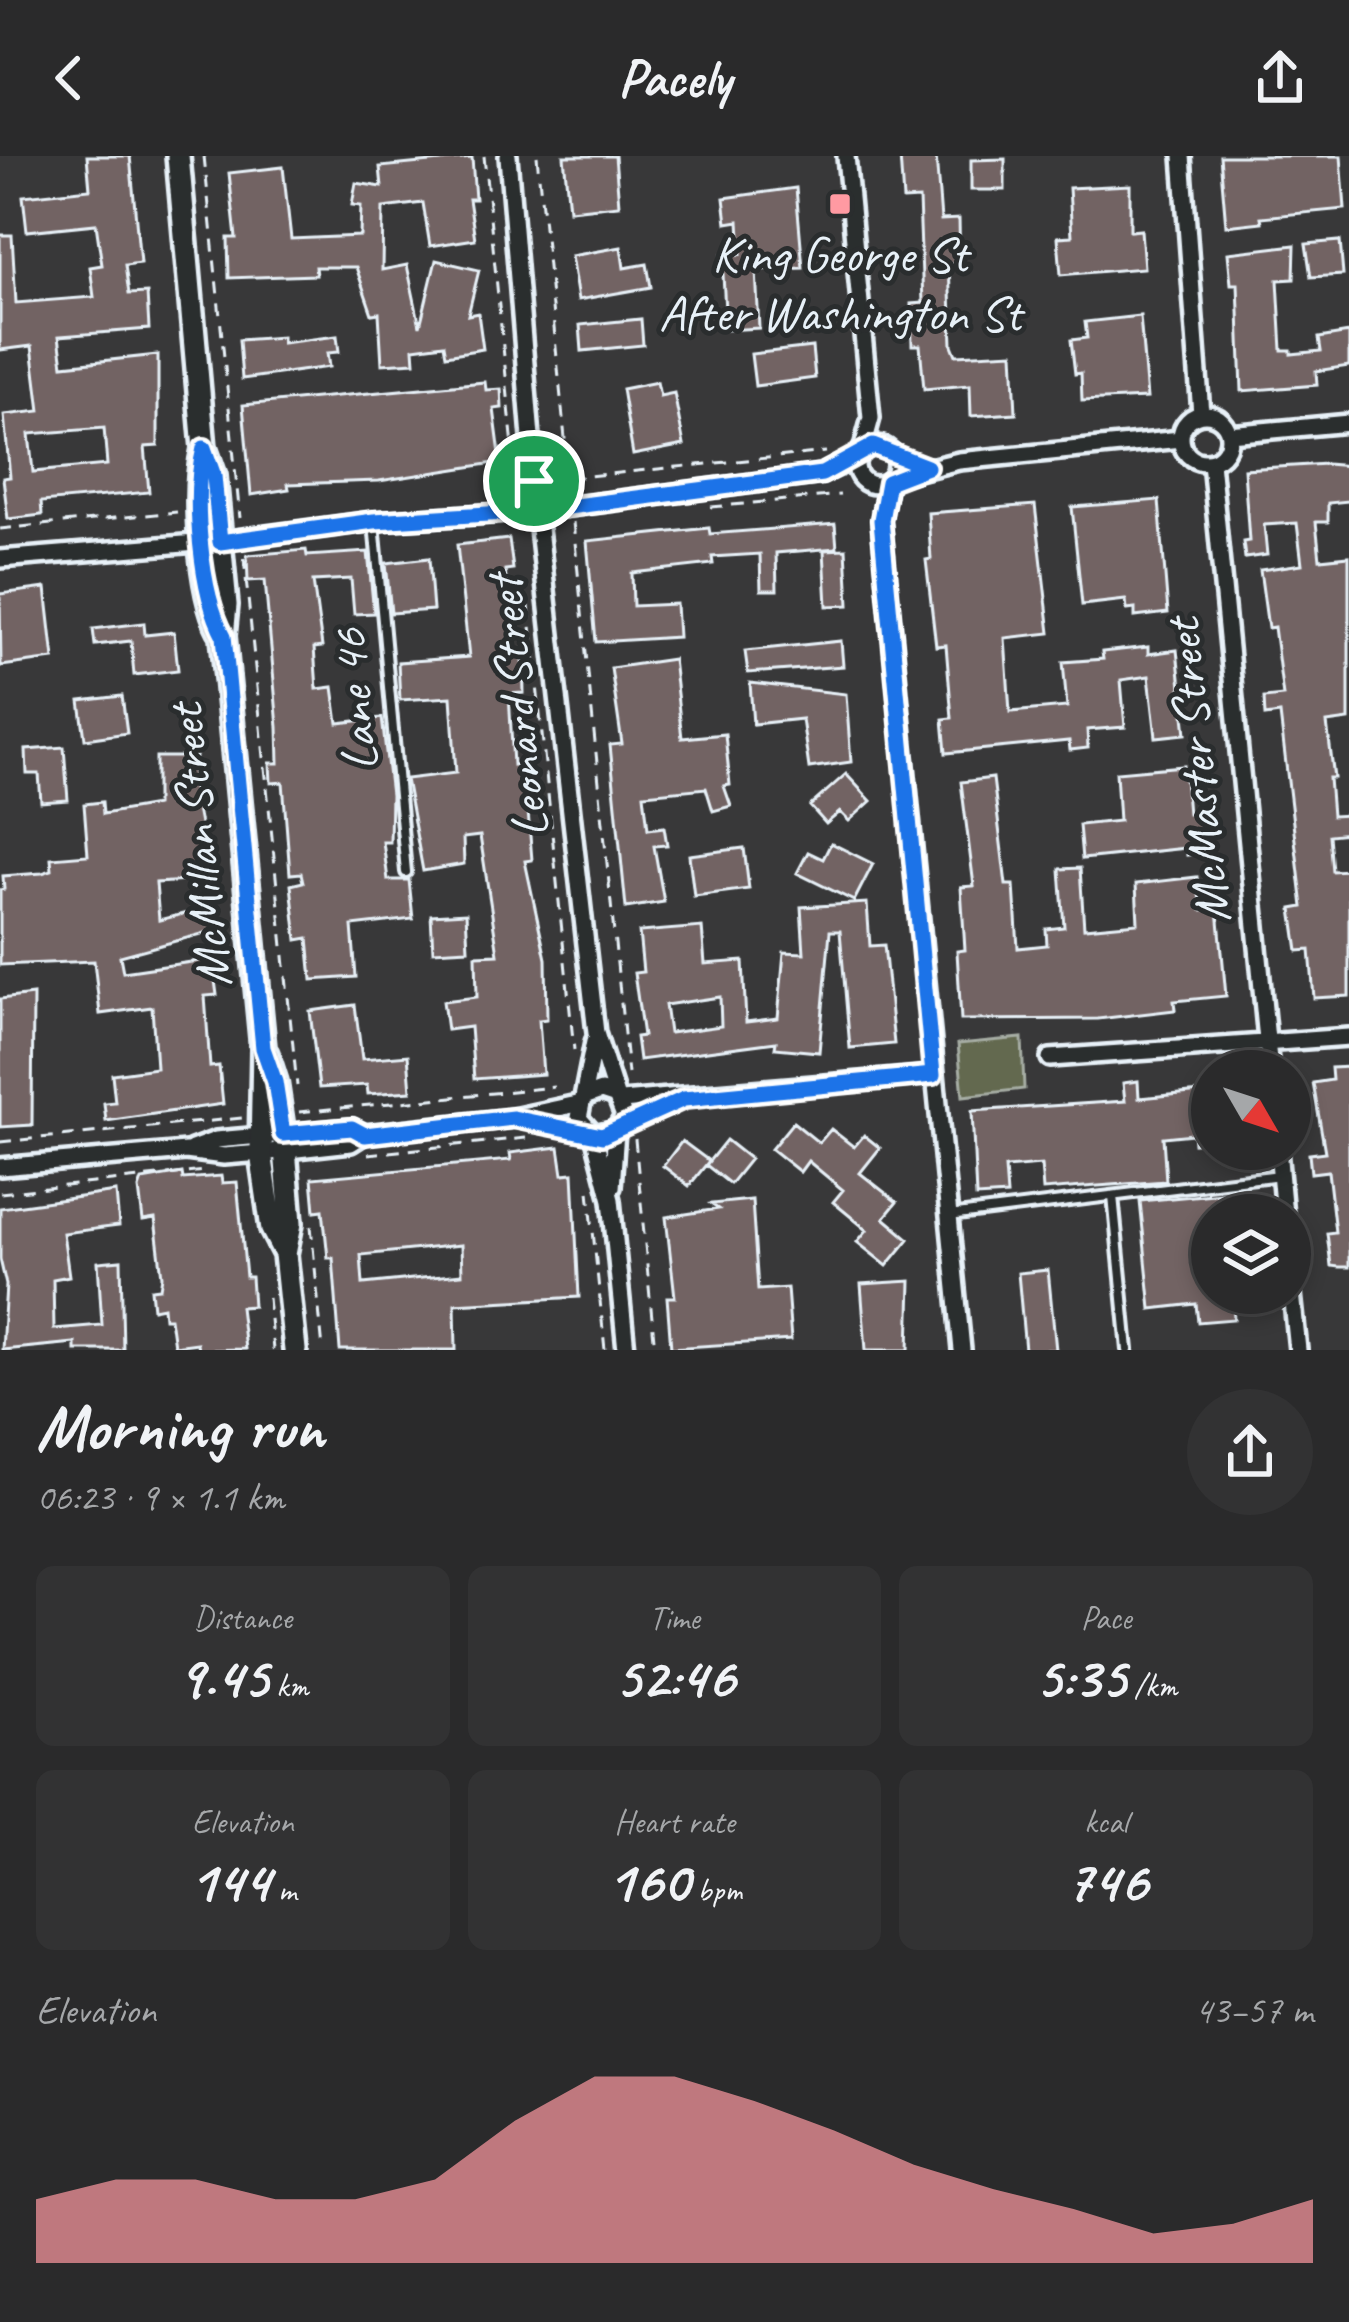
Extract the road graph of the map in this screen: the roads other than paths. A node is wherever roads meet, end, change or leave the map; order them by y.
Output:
1 (178, 156) edge
2 (508, 156) edge
3 (846, 156) edge
4 (1181, 156) edge
5 (1202, 414) junction
6 (871, 418) junction
7 (1349, 423) edge
8 (1229, 434) junction
9 (1181, 439) junction
10 (889, 450) junction
11 (860, 454) junction
12 (1211, 462) junction
13 (927, 467) junction
14 (822, 474) junction
15 (862, 479) junction
16 (890, 479) junction
17 (537, 511) junction
18 (881, 520) junction
19 (374, 521) junction
20 (222, 541) junction
21 (0, 560) edge
22 (406, 872) dead end
23 (596, 1034) junction
24 (1349, 1037) edge
25 (1268, 1046) junction
26 (1268, 1050) edge
27 (1050, 1058) dead end
28 (933, 1075) junction
29 (584, 1100) junction
30 (628, 1104) junction
31 (513, 1118) junction
32 (619, 1127) junction
33 (591, 1133) junction
34 (273, 1144) junction
35 (0, 1167) edge
36 (1280, 1170) edge
37 (1280, 1175) junction
38 (1282, 1194) edge
39 (1113, 1196) junction
40 (611, 1200) junction
41 (948, 1216) junction
42 (1294, 1314) edge
43 (295, 1350) edge
44 (626, 1350) edge
45 (962, 1350) edge
46 (1128, 1350) edge
47 (1298, 1350) edge

1 - 20 main road, McMillan Street
2 - 17 street, Leonard Street
3 - 6 street
4 - 5 street
5 - 8 street
5 - 9 street
6 - 10 street
6 - 11 street
7 - 8 street
8 - 12 street
9 - 12 street
9 - 13 street
10 - 11 street
10 - 13 street
10 - 16 street
11 - 14 street
11 - 15 street
12 - 25 street, McMaster Street
13 - 16 street
14 - 15 street
14 - 17 street
15 - 16 street
15 - 18 street
16 - 18 street
17 - 19 street
17 - 23 street, Leonard Street
18 - 28 street
19 - 20 street
19 - 22 lane, Lane 46
20 - 21 street
20 - 34 main road, McMillan Street
23 - 29 street, Leonard Street
23 - 30 street, Leonard Street
24 - 25 street
25 - 26 street, McMaster Street
25 - 27 street
28 - 30 street
28 - 41 street
29 - 30 street
29 - 31 street
29 - 33 street
30 - 32 street
31 - 33 street
31 - 34 street
32 - 33 street
32 - 40 street
33 - 40 street
34 - 35 street
34 - 43 main road, McMillan Street
36 - 37 street
37 - 38 street
37 - 39 lane
39 - 41 lane
39 - 46 lane
40 - 44 street
41 - 45 street
42 - 47 street

